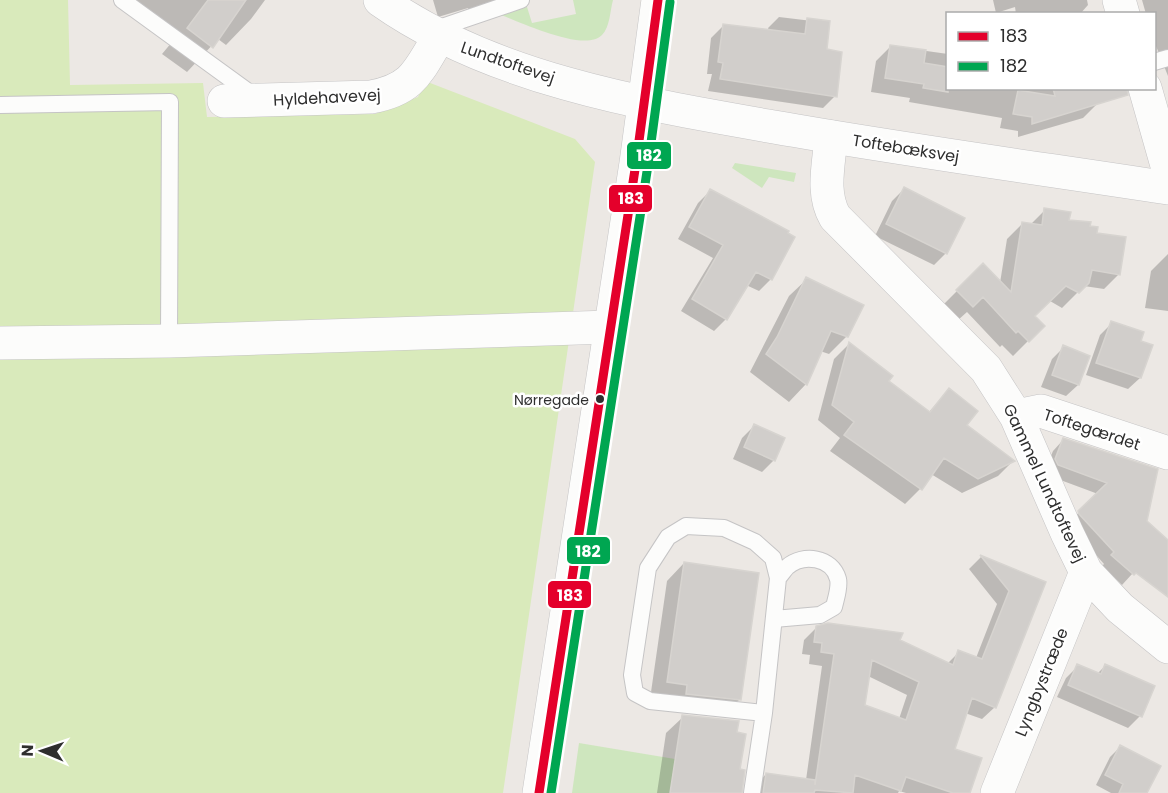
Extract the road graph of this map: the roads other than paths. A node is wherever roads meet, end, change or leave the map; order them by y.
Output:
1 (122, 0) edge
2 (381, 0) edge
3 (521, 0) edge
4 (658, 0) edge
5 (434, 34) junction
6 (1146, 90) edge
7 (259, 100) junction
8 (224, 101) dead end
9 (645, 104) junction
10 (0, 105) edge
11 (831, 137) junction
12 (1168, 169) edge
13 (1168, 188) edge
14 (610, 327) junction
15 (169, 341) junction
16 (0, 343) edge
17 (1016, 416) junction
18 (1168, 453) edge
19 (1086, 572) junction
20 (778, 578) junction
21 (774, 619) junction
22 (1168, 647) edge
23 (764, 713) junction
24 (539, 793) edge
25 (752, 793) edge
26 (997, 793) edge

1 - 7 lane
2 - 5 street, Lundtoftevej
3 - 5 lane
4 - 9 street
5 - 7 street, Hyldehavevej
5 - 9 street, Lundtoftevej
6 - 12 street
7 - 8 street, Hyldehavevej
9 - 11 street, Toftebæksvej
9 - 14 street
10 - 15 lane
11 - 13 street, Toftebæksvej
11 - 17 street, Gammel Lundtoftevej
14 - 15 street
14 - 24 street
15 - 16 street
17 - 18 street, Toftegærdet
17 - 19 street, Gammel Lundtoftevej
19 - 22 street, Gammel Lundtoftevej
19 - 26 street, Lyngbystræde
20 - 21 lane
20 - 21 lane
20 - 23 lane
21 - 23 lane
23 - 25 lane

